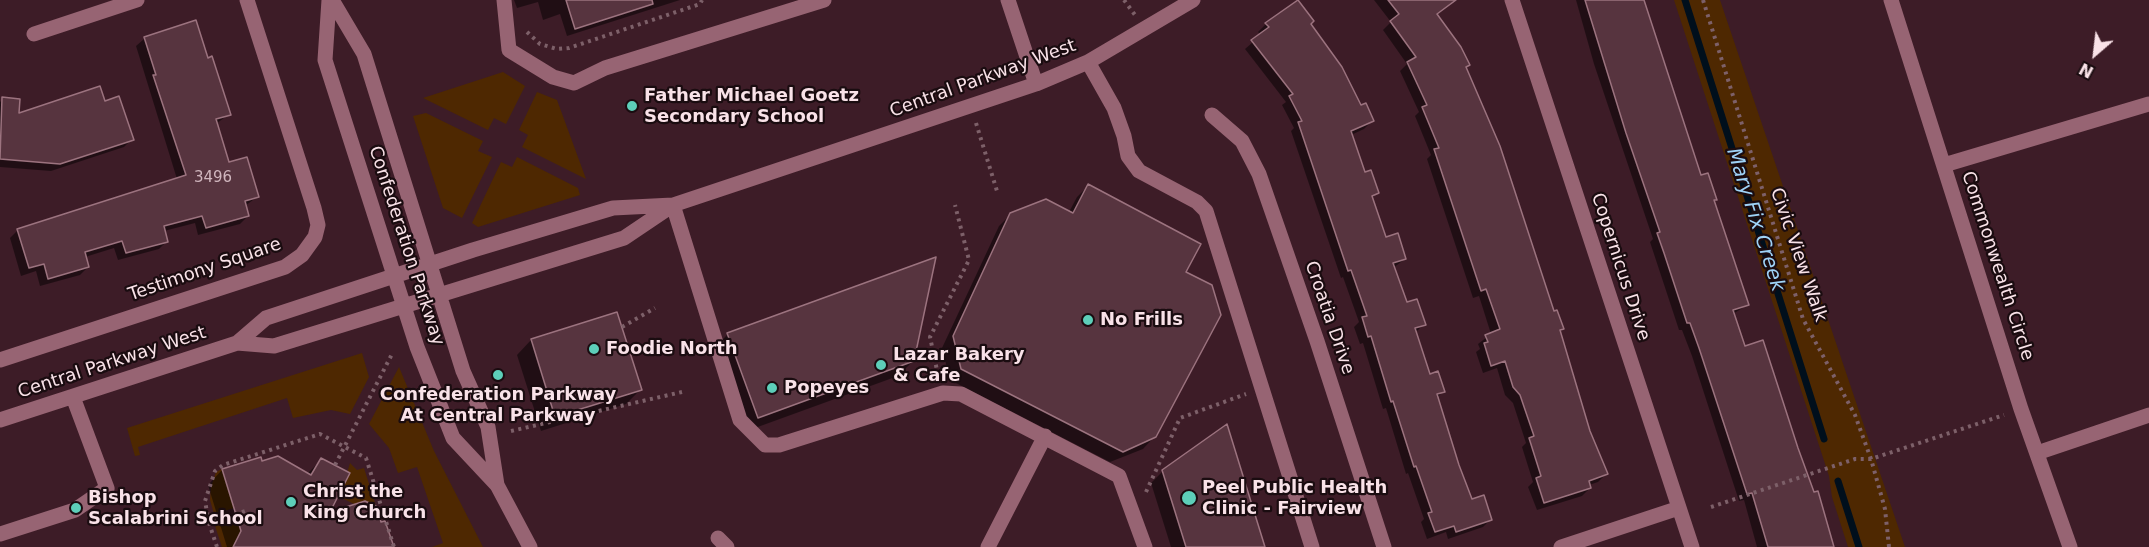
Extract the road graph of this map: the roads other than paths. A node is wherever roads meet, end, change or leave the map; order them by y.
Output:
1 (137, 0) edge
2 (247, 0) edge
3 (330, 0) edge
4 (504, 0) edge
5 (824, 0) edge
6 (1008, 0) edge
7 (1193, 0) edge
8 (1512, 0) edge
9 (1891, 0) edge
10 (34, 34) dead end
11 (1088, 62) junction
12 (1036, 84) junction
13 (2149, 104) edge
14 (1212, 115) dead end
15 (1944, 165) junction
16 (673, 205) junction
17 (431, 264) junction
18 (394, 275) junction
19 (440, 295) junction
20 (404, 306) junction
21 (237, 343) junction
22 (0, 360) edge
23 (73, 397) junction
24 (2149, 416) edge
25 (0, 420) edge
26 (1045, 436) junction
27 (2037, 453) junction
28 (497, 485) junction
29 (1679, 508) junction
30 (0, 534) edge
31 (530, 547) edge
32 (987, 547) edge
33 (1145, 547) edge
34 (1312, 547) edge
35 (1384, 547) edge
36 (1561, 547) edge
37 (1692, 547) edge
38 (2070, 547) edge

1 - 10 street
2 - 22 street, Testimony Square
3 - 17 street, Confederation Parkway
3 - 18 street, Confederation Parkway
4 - 5 street
6 - 12 street
7 - 11 street, Central Parkway West
8 - 29 street, Copernicus Drive
9 - 15 street
11 - 12 street, Central Parkway West
11 - 34 street
12 - 16 street, Central Parkway West
13 - 15 street, Commonwealth Circle
14 - 35 street, Croatia Drive
15 - 27 street, Commonwealth Circle
16 - 17 street, Central Parkway West
16 - 19 street, Central Parkway West
16 - 26 street
17 - 18 street, Central Parkway West
17 - 19 street, Confederation Parkway
18 - 20 street, Confederation Parkway
18 - 21 street, Central Parkway West
19 - 20 street, Central Parkway West
19 - 28 street, Confederation Parkway
20 - 21 street, Central Parkway West
20 - 28 street, Confederation Parkway
21 - 23 street, Central Parkway West
23 - 25 street, Central Parkway West
23 - 30 street
24 - 27 street
26 - 32 street
26 - 33 street
27 - 38 street, Commonwealth Circle
28 - 31 street, Confederation Parkway
29 - 36 street
29 - 37 street, Copernicus Drive

